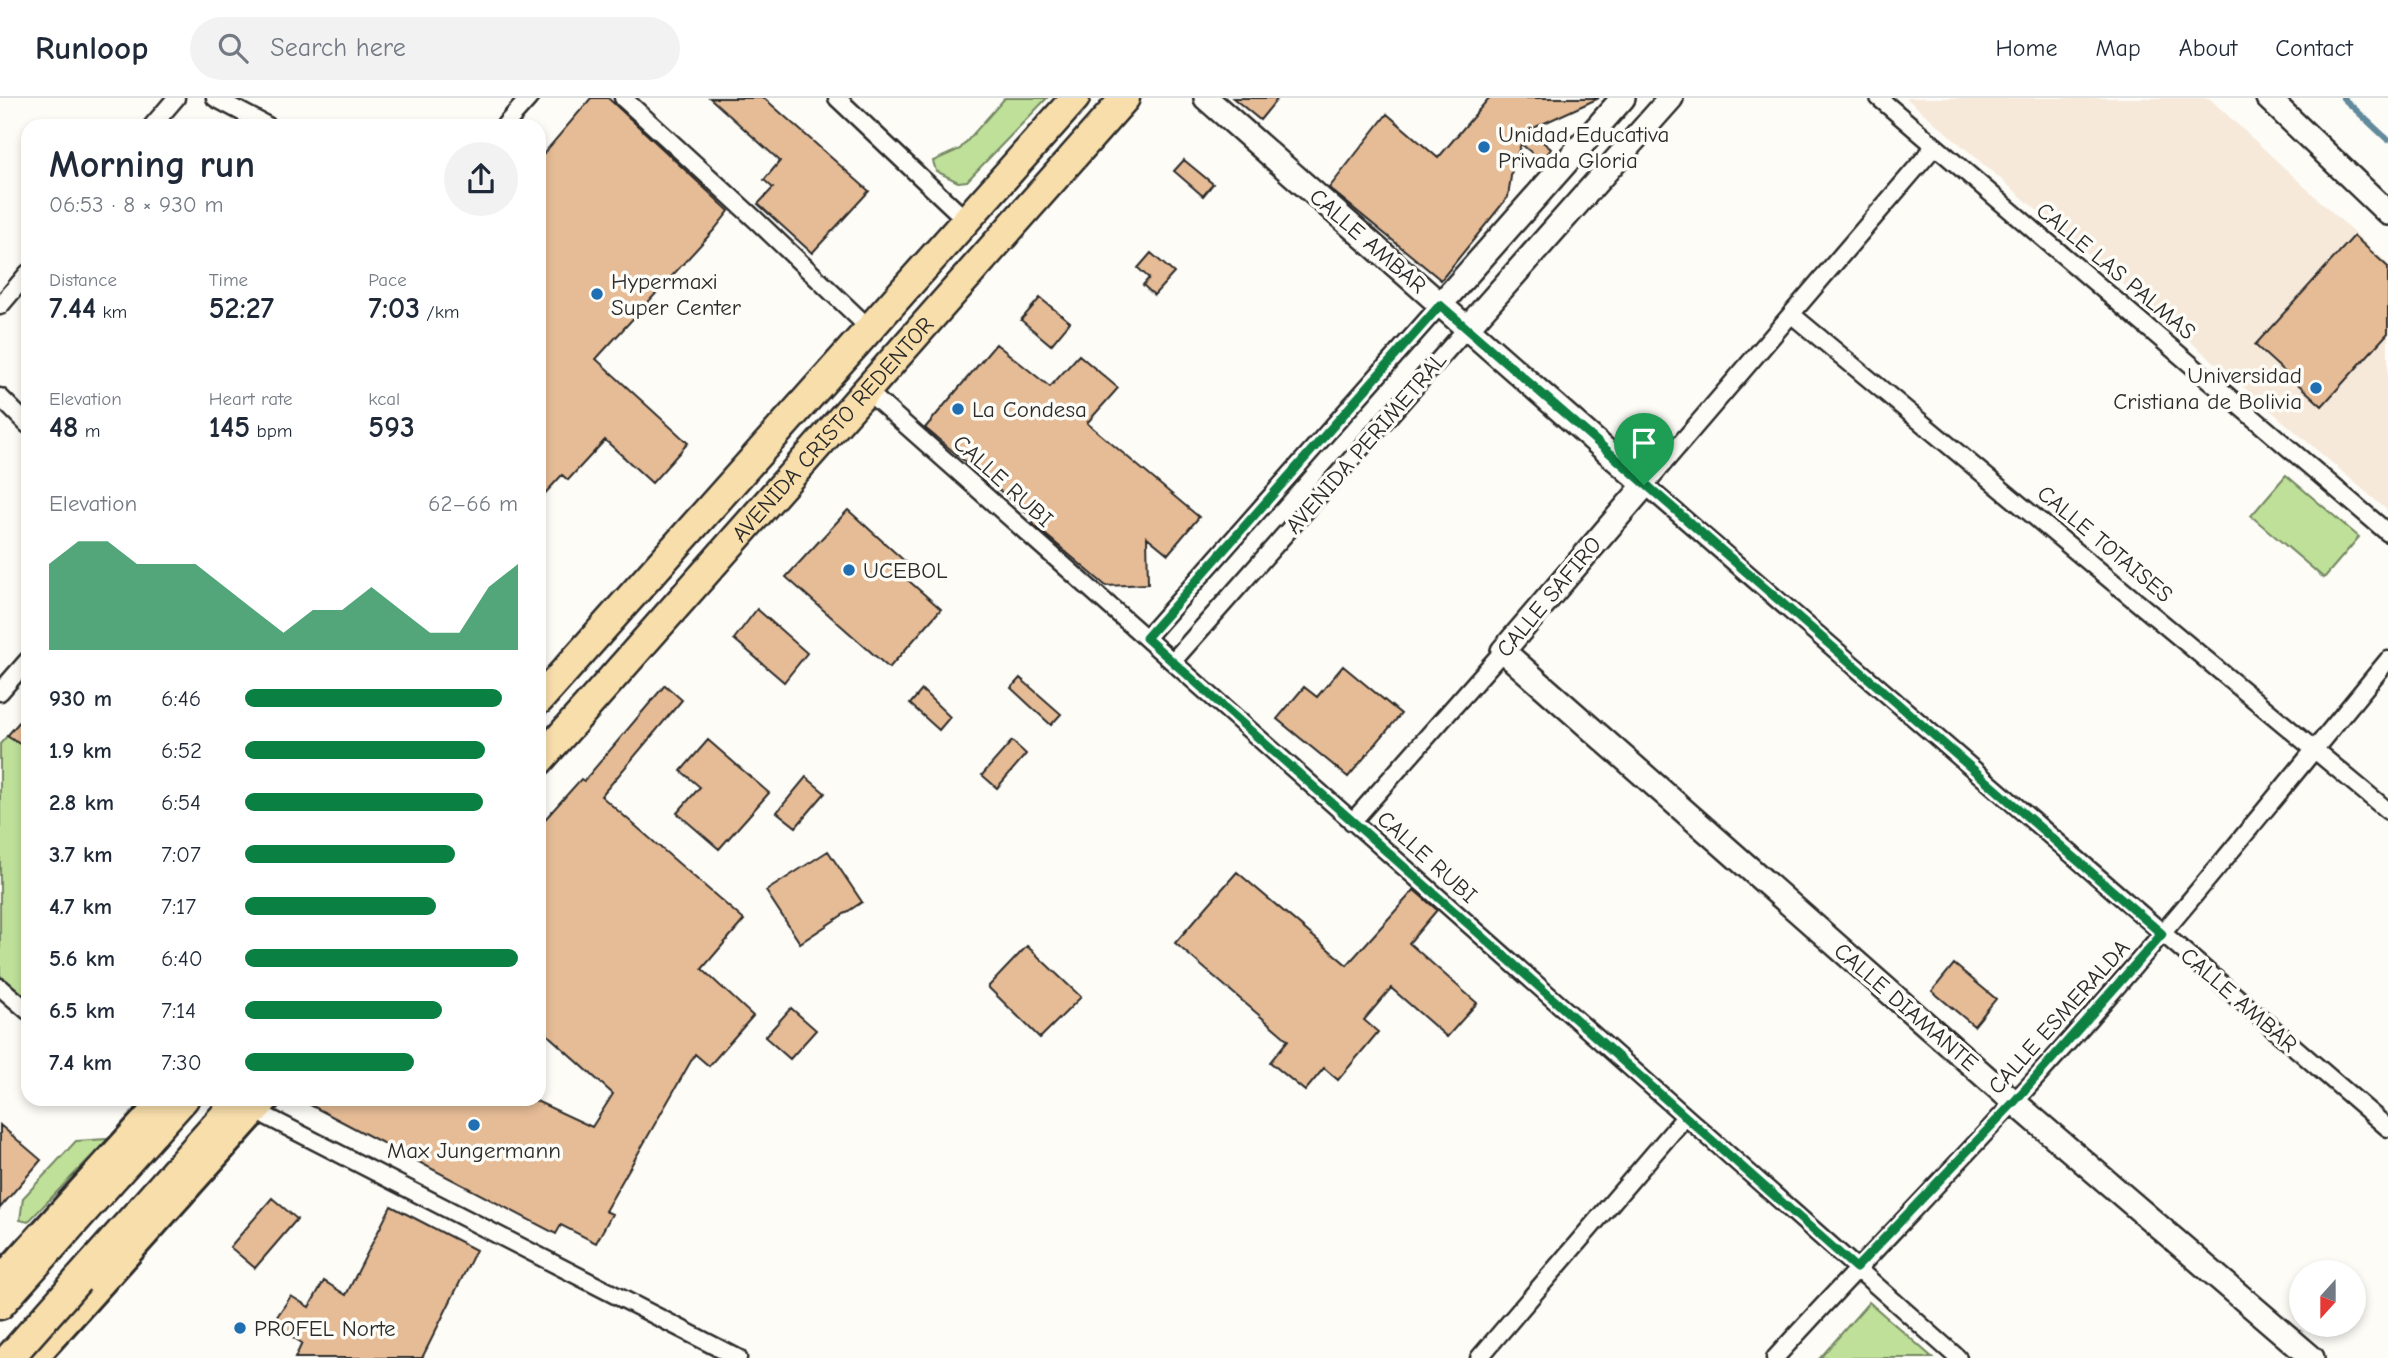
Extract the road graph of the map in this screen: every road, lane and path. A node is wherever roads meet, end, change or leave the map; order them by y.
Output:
1 (176, 98) edge
2 (215, 98) edge
3 (529, 98) edge
4 (623, 98) edge
5 (836, 98) edge
6 (1075, 98) edge
7 (1125, 98) edge
8 (1206, 98) edge
9 (1623, 98) edge
10 (1671, 98) edge
11 (1879, 98) edge
12 (2268, 98) edge
13 (158, 119) edge
14 (255, 119) edge
15 (510, 119) edge
16 (1935, 146) junction
17 (2388, 212) edge
18 (966, 220) junction
19 (21, 281) edge
20 (1440, 305) junction
21 (0, 306) edge
22 (1791, 314) junction
23 (1467, 328) junction
24 (870, 329) junction
25 (866, 390) junction
26 (0, 397) edge
27 (21, 418) edge
28 (1644, 485) junction
29 (2388, 533) edge
30 (1146, 638) junction
31 (1503, 651) junction
32 (2388, 660) edge
33 (1173, 662) junction
34 (21, 668) edge
35 (0, 692) edge
36 (546, 692) edge
37 (2315, 748) junction
38 (546, 753) edge
39 (2388, 811) edge
40 (1352, 822) junction
41 (2162, 934) junction
42 (0, 987) edge
43 (21, 1005) edge
44 (2014, 1102) junction
45 (152, 1106) edge
46 (178, 1106) edge
47 (251, 1106) edge
48 (251, 1106) edge
49 (260, 1106) edge
50 (1685, 1117) junction
51 (2388, 1128) edge
52 (1856, 1268) junction
53 (4, 1272) edge
54 (0, 1305) edge
55 (0, 1338) edge
56 (0, 1351) edge
57 (44, 1354) edge
58 (8, 1358) edge
59 (738, 1358) edge
60 (1479, 1358) edge
61 (1775, 1358) edge
62 (1958, 1358) edge
63 (2312, 1358) edge

1 - 13 street
2 - 14 street
3 - 15 street
4 - 24 street
5 - 18 street
6 - 18 highway, AVENIDA CRISTO REDENTOR
7 - 25 highway, AVENIDA CRISTO REDENTOR
8 - 20 street, CALLE AMBAR
9 - 20 street, AVENIDA PERIMETRAL
10 - 23 street, AVENIDA PERIMETRAL
11 - 16 street, CALLE LAS PALMAS
12 - 17 street
16 - 22 street, CALLE SAFIRO
16 - 29 street, CALLE LAS PALMAS
18 - 24 highway, AVENIDA CRISTO REDENTOR
19 - 21 street
20 - 23 street, CALLE AMBAR
20 - 30 street, AVENIDA PERIMETRAL
22 - 28 street, CALLE SAFIRO
22 - 37 street, CALLE TOTAISES
23 - 28 street, CALLE AMBAR
23 - 33 street, AVENIDA PERIMETRAL
24 - 36 highway, AVENIDA CRISTO REDENTOR
25 - 30 street, CALLE RUBI
25 - 38 highway, AVENIDA CRISTO REDENTOR
26 - 27 street
28 - 31 street, CALLE SAFIRO
28 - 41 street, CALLE AMBAR
30 - 33 street, CALLE RUBI
31 - 40 street, CALLE SAFIRO
31 - 44 street, CALLE DIAMANTE
32 - 37 street, CALLE ESMERALDA
33 - 40 street, CALLE RUBI
34 - 35 street
37 - 39 street, CALLE TOTAISES
37 - 41 street, CALLE ESMERALDA
40 - 50 street, CALLE RUBI
41 - 44 street, CALLE ESMERALDA
41 - 51 street, CALLE AMBAR
42 - 43 street
44 - 52 street, CALLE ESMERALDA
44 - 63 street, CALLE DIAMANTE
45 - 53 main road
46 - 54 highway
47 - 58 highway, bridge
48 - 57 main road
49 - 59 street
50 - 52 street, CALLE RUBI
50 - 60 street
52 - 61 street, CALLE ESMERALDA
52 - 62 street, CALLE RUBI
55 - 57 main road
56 - 58 street

